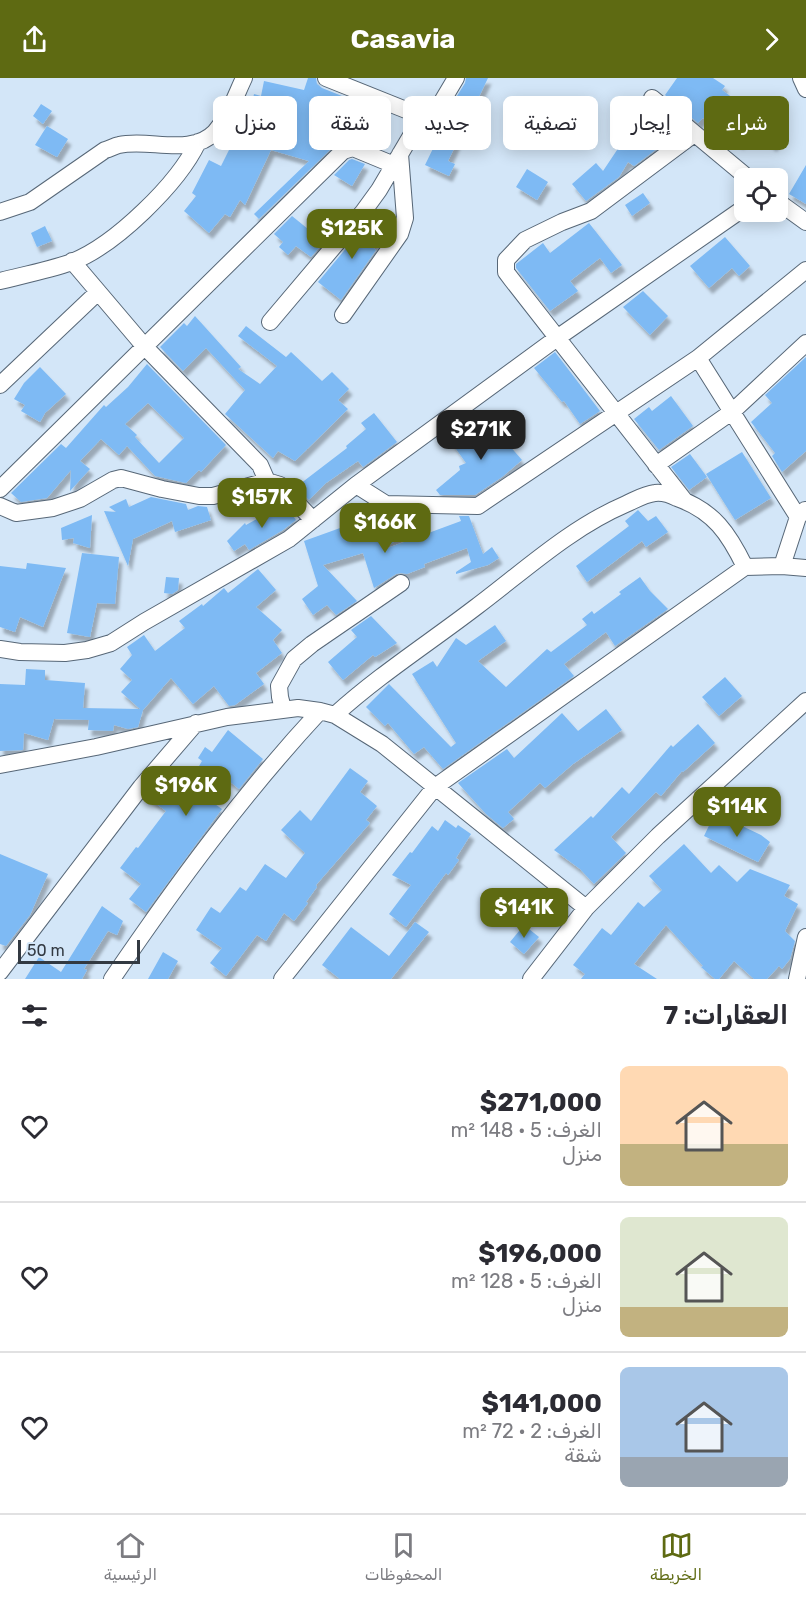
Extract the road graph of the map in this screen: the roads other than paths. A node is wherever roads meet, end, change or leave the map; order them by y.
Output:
1 (244, 78) edge
2 (326, 78) edge
3 (456, 78) edge
4 (801, 78) edge
5 (806, 89) edge
6 (445, 96) edge
7 (403, 109) edge
8 (694, 134) joint
9 (198, 142) junction
10 (403, 149) edge
11 (397, 159) junction
12 (736, 168) edge
13 (788, 209) edge
14 (0, 212) edge
15 (734, 215) edge
16 (806, 222) edge
17 (72, 261) junction
18 (806, 270) edge
19 (0, 281) edge
20 (98, 292) junction
21 (343, 315) dead end
22 (270, 322) dead end
23 (557, 338) junction
24 (806, 343) edge
25 (145, 347) junction
26 (698, 358) junction
27 (0, 385) edge
28 (733, 411) junction
29 (615, 414) junction
30 (656, 465) junction
31 (267, 481) junction
32 (356, 485) junction
33 (0, 489) edge
34 (684, 500) junction
35 (0, 506) edge
36 (802, 513) edge
37 (313, 520) junction
38 (782, 566) junction
39 (745, 567) junction
40 (806, 568) edge
41 (401, 583) dead end
42 (0, 650) edge
43 (806, 701) edge
44 (283, 709) junction
45 (328, 713) junction
46 (196, 723) junction
47 (0, 765) edge
48 (435, 787) junction
49 (586, 908) junction
50 (806, 937) edge
51 (0, 972) edge
52 (112, 979) edge
53 (282, 979) edge
54 (531, 979) edge
55 (798, 979) edge

1 - 9 street
2 - 7 street
3 - 6 street
4 - 5 street
8 - 12 street
8 - 23 street
9 - 14 street
9 - 17 street
10 - 11 street
11 - 21 street
11 - 22 street
11 - 25 street
13 - 16 street
15 - 23 street
17 - 19 street
17 - 20 street
18 - 26 street
20 - 25 street
20 - 27 street
23 - 29 street
23 - 32 street
24 - 28 street
25 - 31 street
25 - 33 street
26 - 28 street
26 - 29 street
28 - 30 street
28 - 36 street
29 - 30 street
29 - 32 street
30 - 34 street
31 - 35 street
31 - 37 street
32 - 37 street
34 - 39 street
34 - 45 street
36 - 38 street
37 - 42 street
38 - 39 street
38 - 40 street
39 - 48 street
41 - 44 street
43 - 49 street
44 - 45 street
44 - 46 street
45 - 48 street
45 - 52 street
46 - 47 street
46 - 51 street
48 - 49 street
48 - 53 street
49 - 54 street
50 - 55 street

